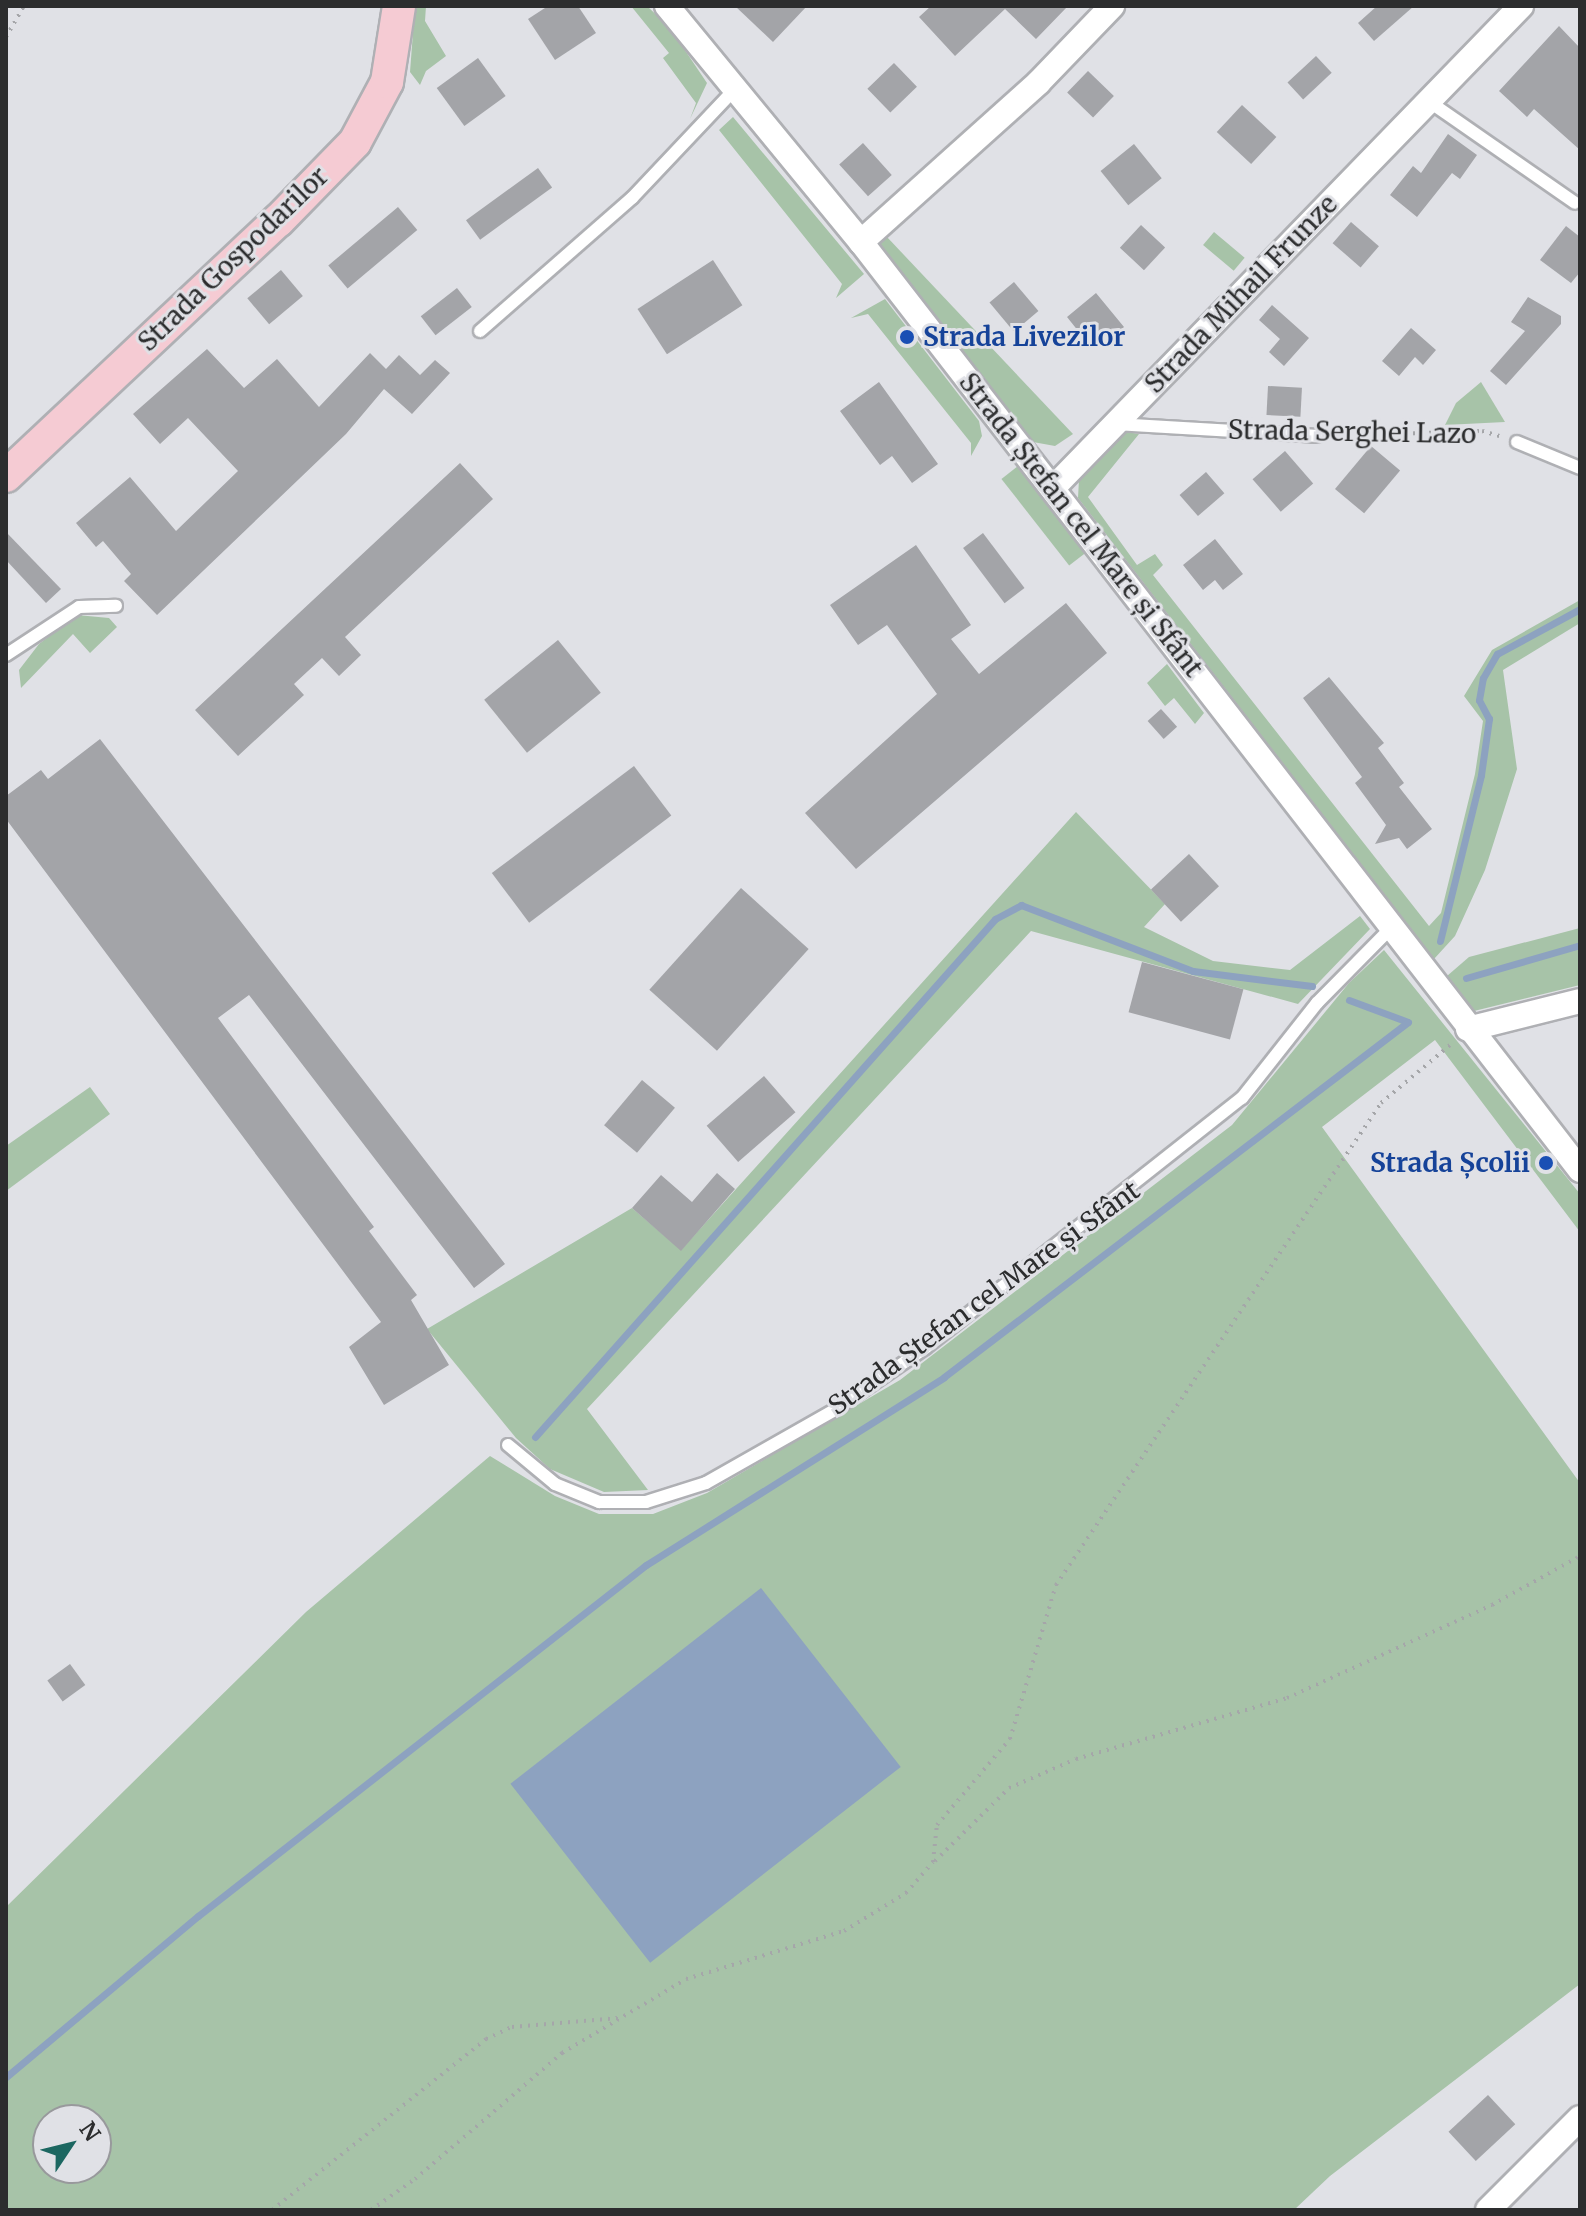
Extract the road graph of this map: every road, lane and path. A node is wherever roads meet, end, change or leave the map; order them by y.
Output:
1 (24, 6) edge
2 (399, 6) edge
3 (667, 6) edge
4 (1112, 6) edge
5 (1521, 6) edge
6 (6, 37) edge
7 (734, 90) junction
8 (1427, 100) junction
9 (1575, 203) dead end
10 (861, 242) junction
11 (480, 331) dead end
12 (1117, 424) junction
13 (1317, 436) joint
14 (1517, 442) joint
15 (1580, 468) edge
16 (6, 476) edge
17 (1053, 488) junction
18 (116, 606) dead end
19 (6, 655) edge
20 (1391, 928) junction
21 (1580, 1001) edge
22 (1468, 1029) junction
23 (1580, 1170) edge
24 (508, 1445) dead end
25 (1580, 1556) edge
26 (933, 1862) junction
27 (622, 2017) junction
28 (1580, 2118) edge
29 (272, 2210) edge
30 (371, 2210) edge
31 (1488, 2210) edge

1 - 6 path
2 - 16 street, Strada Gospodarilor
3 - 7 street, Strada Ștefan cel Mare și Sfânt
4 - 10 street
5 - 8 street, Strada Mihail Frunze
7 - 10 street, Strada Ștefan cel Mare și Sfânt
7 - 11 lane
8 - 9 lane
8 - 12 street, Strada Mihail Frunze
10 - 17 street, Strada Ștefan cel Mare și Sfânt
12 - 13 lane, Strada Serghei Lazo
12 - 17 street, Strada Mihail Frunze
13 - 14 path, Strada Serghei Lazo
14 - 15 lane
17 - 20 street, Strada Ștefan cel Mare și Sfânt
18 - 19 lane
20 - 22 street, Strada Ștefan cel Mare și Sfânt
20 - 24 lane, Strada Ștefan cel Mare și Sfânt
21 - 22 street
22 - 23 street, Strada Ștefan cel Mare și Sfânt
22 - 26 path
25 - 26 path
26 - 27 path
27 - 29 path
27 - 30 path
28 - 31 street

